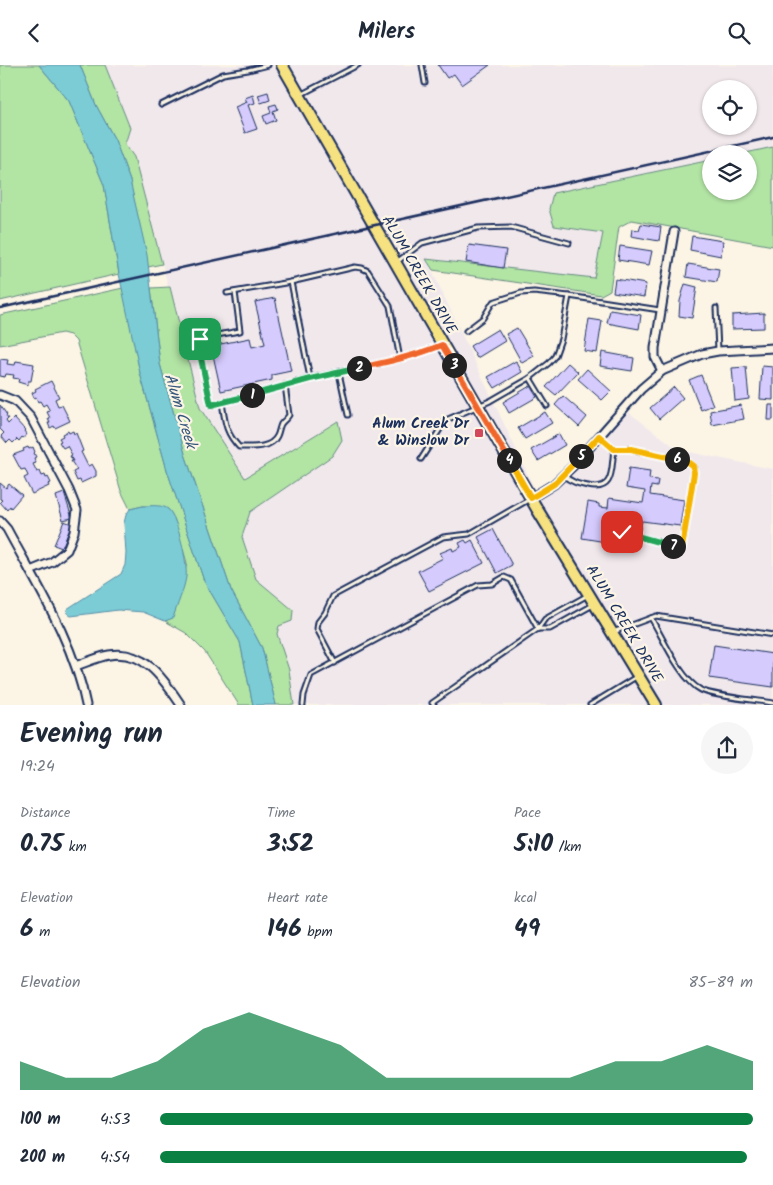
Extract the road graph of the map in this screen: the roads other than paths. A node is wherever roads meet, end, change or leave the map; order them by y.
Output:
1 (268, 65) edge
2 (282, 65) edge
3 (358, 65) edge
4 (422, 65) edge
5 (425, 83) dead end
6 (299, 95) junction
7 (161, 105) dead end
8 (674, 232) dead end
9 (569, 243) dead end
10 (396, 263) junction
11 (291, 282) junction
12 (235, 292) junction
13 (227, 293) dead end
14 (569, 295) junction
15 (716, 308) dead end
16 (660, 310) junction
17 (466, 331) dead end
18 (442, 345) junction
19 (773, 348) edge
20 (718, 351) junction
21 (400, 359) junction
22 (662, 371) junction
23 (339, 373) junction
24 (530, 378) junction
25 (310, 379) junction
26 (285, 385) junction
27 (0, 395) edge
28 (222, 402) junction
29 (547, 406) dead end
30 (478, 407) junction
31 (348, 415) dead end
32 (599, 436) junction
33 (614, 449) junction
34 (421, 459) dead end
35 (563, 475) junction
36 (531, 498) junction
37 (0, 521) edge
38 (622, 532) dead end
39 (30, 571) junction
40 (589, 595) junction
41 (594, 604) junction
42 (651, 618) junction
43 (538, 629) junction
44 (612, 633) junction
45 (773, 635) edge
46 (335, 663) junction
47 (76, 666) junction
48 (638, 676) junction
49 (773, 703) edge
50 (86, 705) edge
51 (181, 705) edge
52 (303, 705) edge
53 (434, 705) edge
54 (590, 705) edge
55 (656, 705) edge

1 - 7 lane
2 - 6 main road, ALUM CREEK DRIVE
3 - 6 lane
4 - 5 lane
6 - 10 main road, ALUM CREEK DRIVE
8 - 16 street
9 - 10 lane
10 - 18 main road, ALUM CREEK DRIVE
11 - 12 lane
11 - 21 lane
11 - 25 lane
12 - 13 lane
12 - 28 lane
14 - 16 lane
14 - 17 lane
14 - 24 lane
15 - 20 lane
16 - 22 street
18 - 21 lane
18 - 30 main road, ALUM CREEK DRIVE
19 - 20 street
20 - 22 street
21 - 23 lane
22 - 32 street
23 - 25 lane
23 - 31 lane
24 - 29 lane
24 - 30 lane
25 - 26 lane
26 - 28 lane
26 - 28 lane
27 - 39 street
30 - 34 lane
30 - 36 main road, ALUM CREEK DRIVE
32 - 33 lane
32 - 35 street
33 - 35 lane
33 - 38 lane
35 - 36 street
36 - 40 main road, ALUM CREEK DRIVE
36 - 46 lane
37 - 39 street
39 - 47 street
40 - 41 main road, ALUM CREEK DRIVE
40 - 43 lane
41 - 43 lane
41 - 44 main road, ALUM CREEK DRIVE
42 - 44 lane
42 - 45 lane
42 - 49 lane
43 - 46 lane
43 - 53 lane
44 - 48 main road, ALUM CREEK DRIVE
46 - 52 lane
47 - 50 street
47 - 51 street
48 - 54 lane
48 - 55 main road, ALUM CREEK DRIVE

